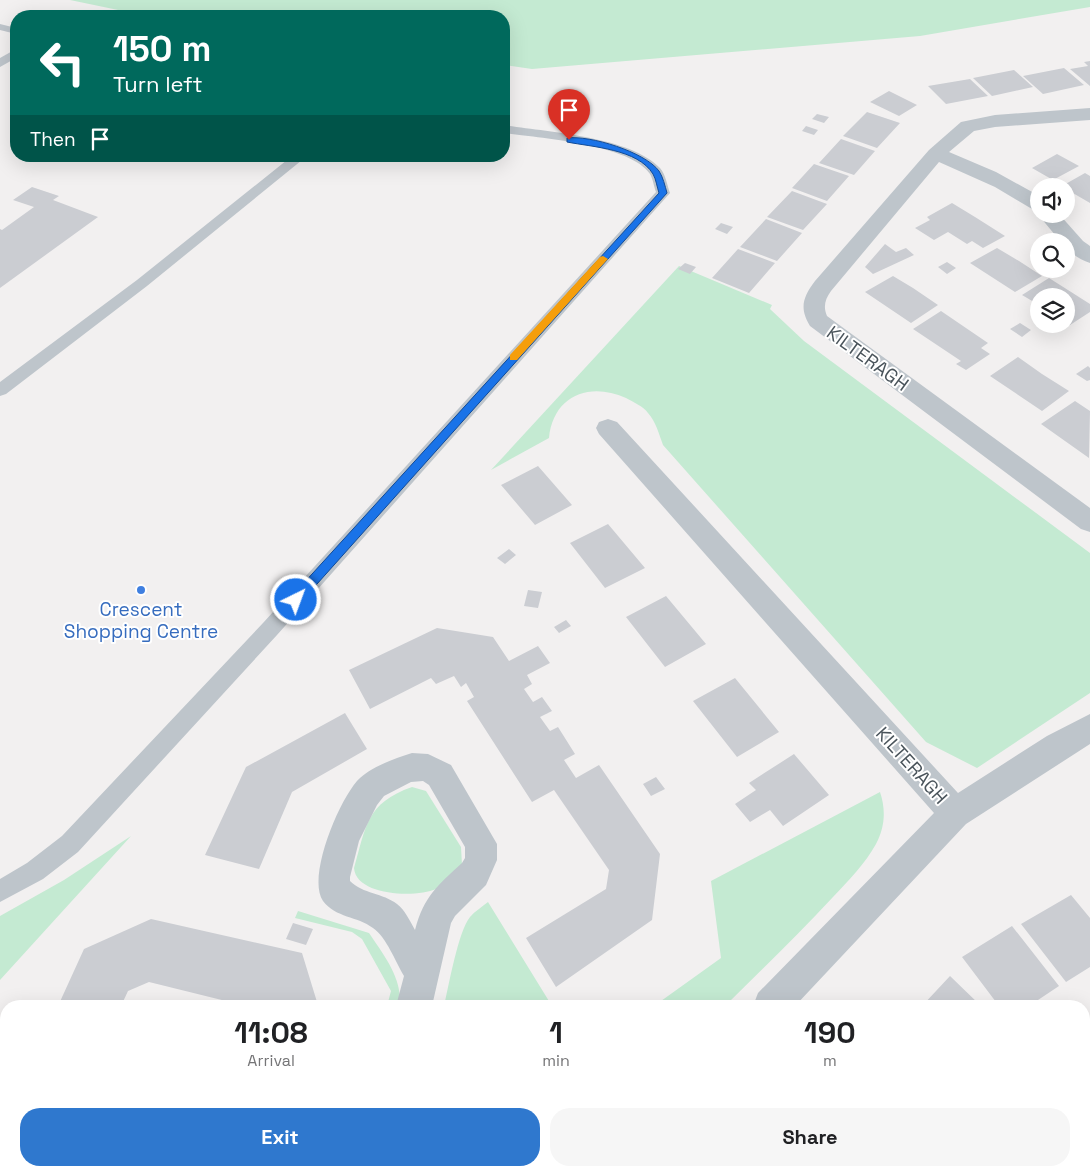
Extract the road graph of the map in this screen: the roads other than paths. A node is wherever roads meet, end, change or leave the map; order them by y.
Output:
1 (1090, 114) edge
2 (510, 130) edge
3 (936, 154) junction
4 (293, 162) edge
5 (1030, 199) edge
6 (1056, 223) edge
7 (1090, 256) edge
8 (0, 390) edge
9 (608, 428) dead end
10 (1090, 522) edge
11 (1090, 728) edge
12 (955, 813) junction
13 (0, 891) edge
14 (418, 990) edge
15 (777, 1000) edge

1 - 3 street, KILTERAGH
2 - 13 lane
3 - 5 street
3 - 10 street, KILTERAGH
4 - 8 lane
6 - 7 street
9 - 12 street, KILTERAGH
11 - 12 street, KILTERAGH
12 - 15 street, KILTERAGH
14 - 14 street

